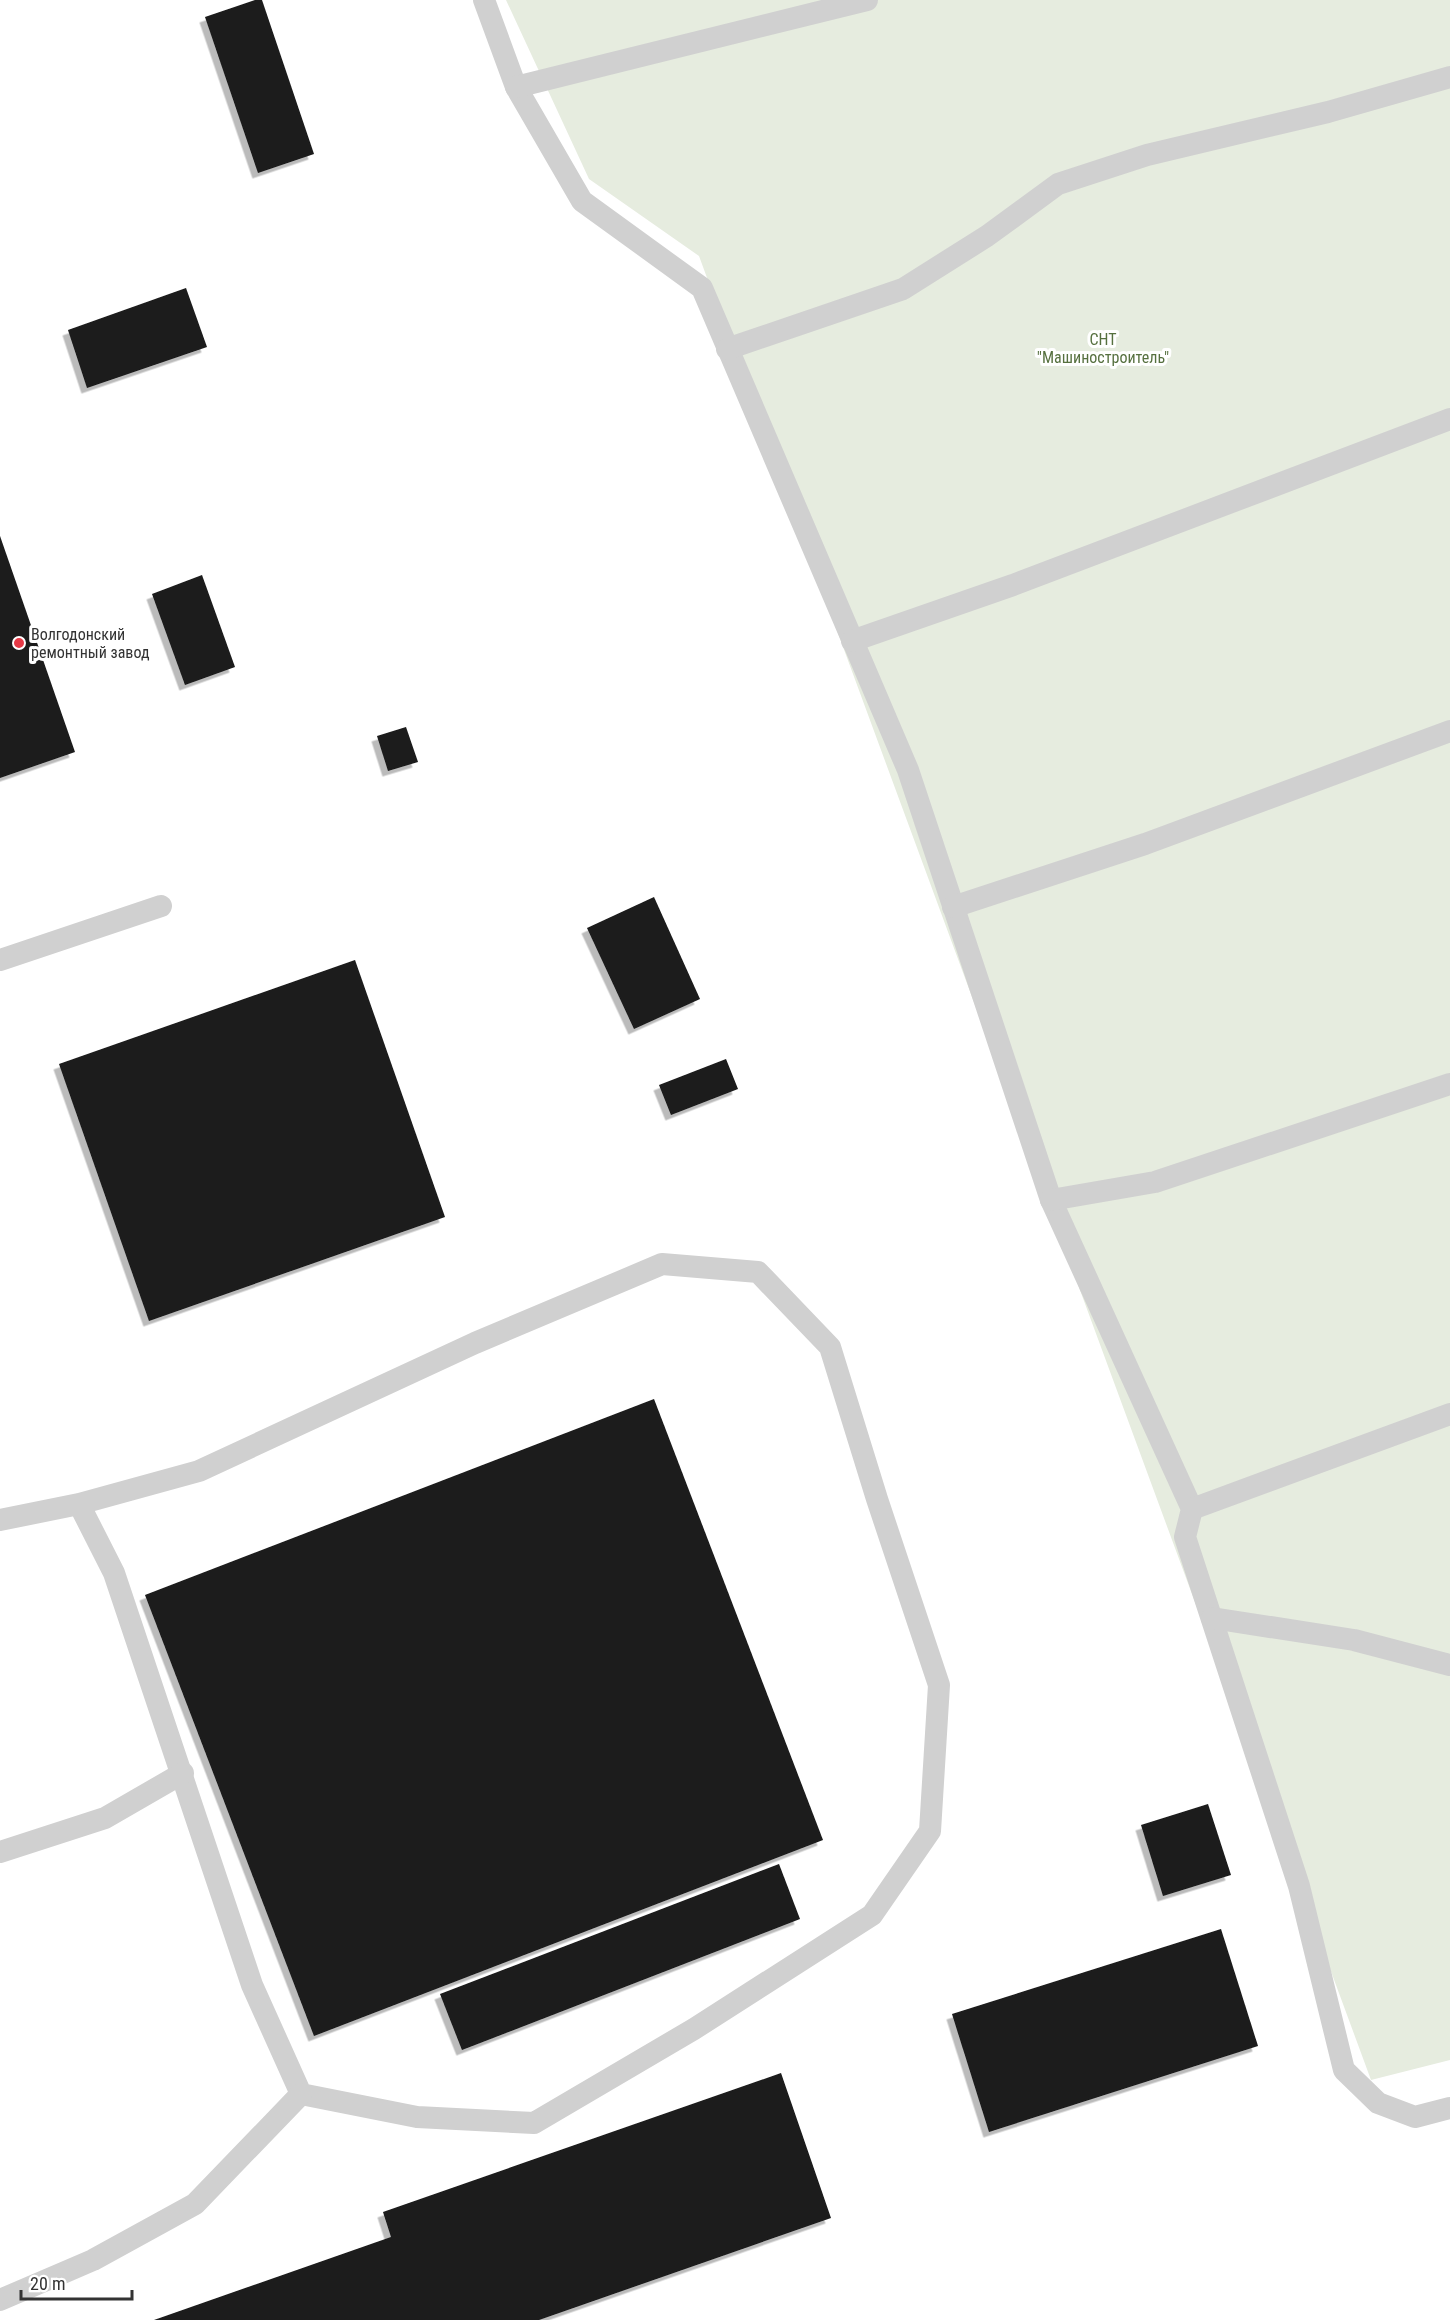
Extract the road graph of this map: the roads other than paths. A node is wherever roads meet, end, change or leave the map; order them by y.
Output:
1 (484, 0) edge
2 (867, 0) edge
3 (1450, 77) edge
4 (516, 87) junction
5 (727, 349) junction
6 (1450, 419) edge
7 (852, 641) junction
8 (1450, 731) edge
9 (161, 906) dead end
10 (953, 907) junction
11 (0, 960) edge
12 (1450, 1084) edge
13 (1051, 1200) junction
14 (1450, 1414) edge
15 (79, 1504) junction
16 (1192, 1509) junction
17 (0, 1520) edge
18 (1212, 1618) junction
19 (1450, 1665) edge
20 (183, 1773) junction
21 (0, 1852) edge
22 (301, 2094) junction
23 (1450, 2109) edge
24 (0, 2300) edge

1 - 4 lane
2 - 4 lane
3 - 5 lane
4 - 5 lane
5 - 7 lane
6 - 7 lane
7 - 10 lane
8 - 10 lane
9 - 11 lane
10 - 13 lane
12 - 13 lane
13 - 16 lane
14 - 16 lane
15 - 17 lane
15 - 20 lane
15 - 22 lane
16 - 18 lane
18 - 19 lane
18 - 23 lane
20 - 21 lane
20 - 22 lane
22 - 24 lane

